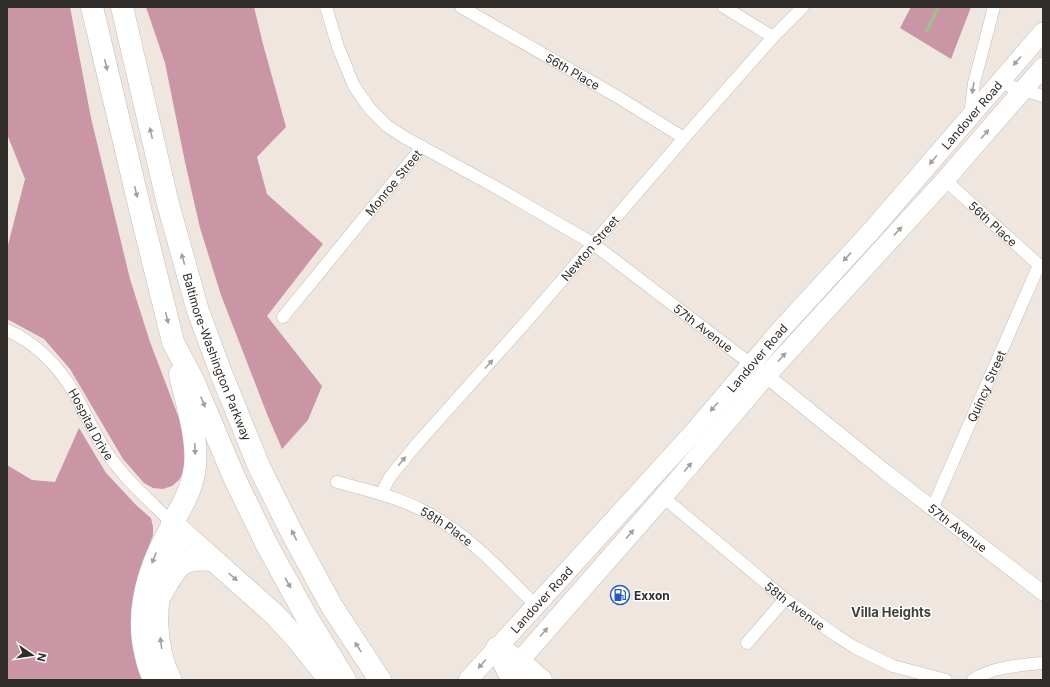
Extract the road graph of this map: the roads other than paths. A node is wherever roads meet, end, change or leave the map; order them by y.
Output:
1 (92, 7) edge
2 (122, 7) edge
3 (326, 7) edge
4 (461, 7) edge
5 (724, 7) edge
6 (803, 7) edge
7 (994, 8) edge
8 (1043, 32) edge
9 (773, 37) junction
10 (1043, 66) edge
11 (998, 83) junction
12 (1022, 90) junction
13 (1043, 96) edge
14 (969, 116) junction
15 (684, 138) junction
16 (422, 147) junction
17 (945, 180) junction
18 (592, 243) junction
19 (1041, 265) edge
20 (282, 317) dead end
21 (7, 330) edge
22 (173, 342) junction
23 (751, 364) junction
24 (766, 376) junction
25 (338, 482) dead end
26 (381, 494) junction
27 (663, 497) junction
28 (933, 507) junction
29 (172, 523) junction
30 (213, 560) junction
31 (162, 593) junction
32 (1043, 593) edge
33 (785, 599) junction
34 (535, 605) junction
35 (747, 643) dead end
36 (497, 648) junction
37 (1043, 663) edge
38 (512, 674) edge
39 (153, 680) edge
40 (172, 680) edge
41 (330, 680) edge
42 (345, 680) edge
43 (380, 680) edge
44 (468, 680) edge
45 (541, 680) edge
46 (946, 680) edge
47 (973, 680) edge

1 -> 22 highway
43 -> 2 highway, Baltimore-Washington Parkway
3 - 16 street, Monroe Street
4 - 15 street, 56th Place
5 - 9 street
6 - 9 street, Newton Street
7 -> 14 street
8 -> 11 main road, Landover Road
9 - 15 street, Newton Street
10 - 12 main road, Landover Road
11 - 12 street
11 - 14 main road, Landover Road
12 - 13 street
17 -> 12 main road, Landover Road
14 -> 23 main road, Landover Road
15 - 18 street, Newton Street
16 - 18 street, 57th Avenue
16 - 20 street, Monroe Street
17 - 19 street, 56th Place
24 -> 17 main road, Landover Road
18 - 23 street, 57th Avenue
26 -> 18 street, Newton Street
19 - 28 street, Quincy Street
21 - 29 street, Hospital Drive
22 -> 29 highway
22 -> 42 highway
23 - 24 street, 57th Avenue
23 -> 34 main road, Landover Road
27 -> 24 main road, Landover Road
24 - 28 street, 57th Avenue
25 - 26 street, 58th Place
26 - 34 street, 58th Place
27 - 33 street, 58th Avenue
38 -> 27 main road, Landover Road
28 - 32 street, 57th Avenue
29 - 30 highway
29 - 31 main road
29 -> 39 main road
30 - 31 highway
30 -> 41 highway
40 -> 31 main road
33 - 35 street
33 - 46 street, 58th Avenue
34 - 36 main road, Landover Road
36 - 38 highway
36 -> 44 main road, Landover Road
37 - 47 street
38 - 45 highway

